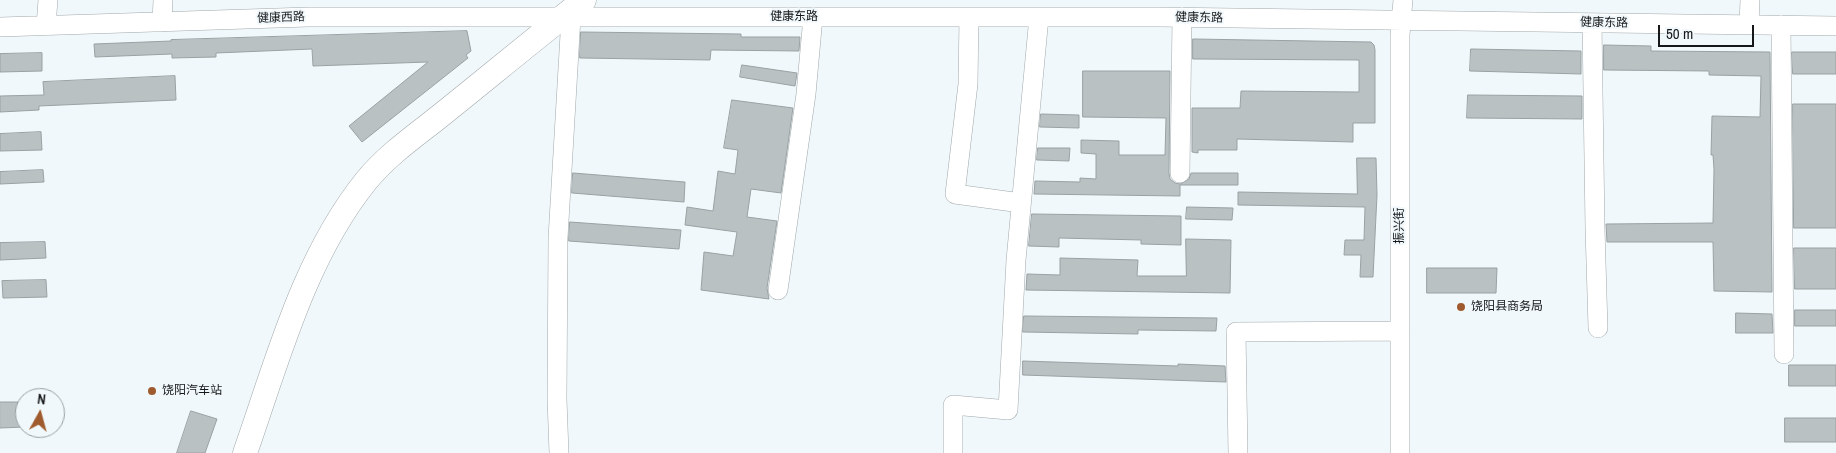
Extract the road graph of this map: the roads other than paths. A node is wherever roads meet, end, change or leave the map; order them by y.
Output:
1 (48, 0) edge
2 (163, 0) edge
3 (1404, 0) edge
4 (1750, 0) edge
5 (566, 10) edge
6 (813, 17) junction
7 (969, 17) junction
8 (1039, 17) junction
9 (1182, 17) junction
10 (1401, 20) junction
11 (162, 22) junction
12 (1592, 22) junction
13 (1748, 24) junction
14 (1781, 25) junction
15 (46, 26) junction
16 (1836, 26) edge
17 (0, 27) edge
18 (1180, 173) dead end
19 (1021, 203) junction
20 (778, 290) dead end
21 (1598, 328) dead end
22 (1400, 331) junction
23 (1784, 354) dead end
24 (245, 453) edge
25 (559, 453) edge
26 (952, 453) edge
27 (1238, 453) edge
28 (1400, 453) edge

1 - 15 street
2 - 11 street
3 - 10 street, 振兴街
4 - 13 street
5 - 6 street, 健康东路
5 - 11 street, 健康西路
5 - 24 main road
5 - 25 street
6 - 7 street, 健康东路
6 - 20 street
7 - 8 street, 健康东路
7 - 19 street
8 - 9 street, 健康东路
8 - 19 street
9 - 10 street, 健康东路
9 - 18 street
10 - 12 street, 健康东路
10 - 22 street, 振兴街
11 - 15 street, 健康西路
12 - 13 street, 健康东路
12 - 21 street
13 - 14 street, 健康东路
14 - 16 street, 健康东路
14 - 23 street
15 - 17 street, 健康西路
19 - 26 street
22 - 27 street
22 - 28 street, 振兴街

